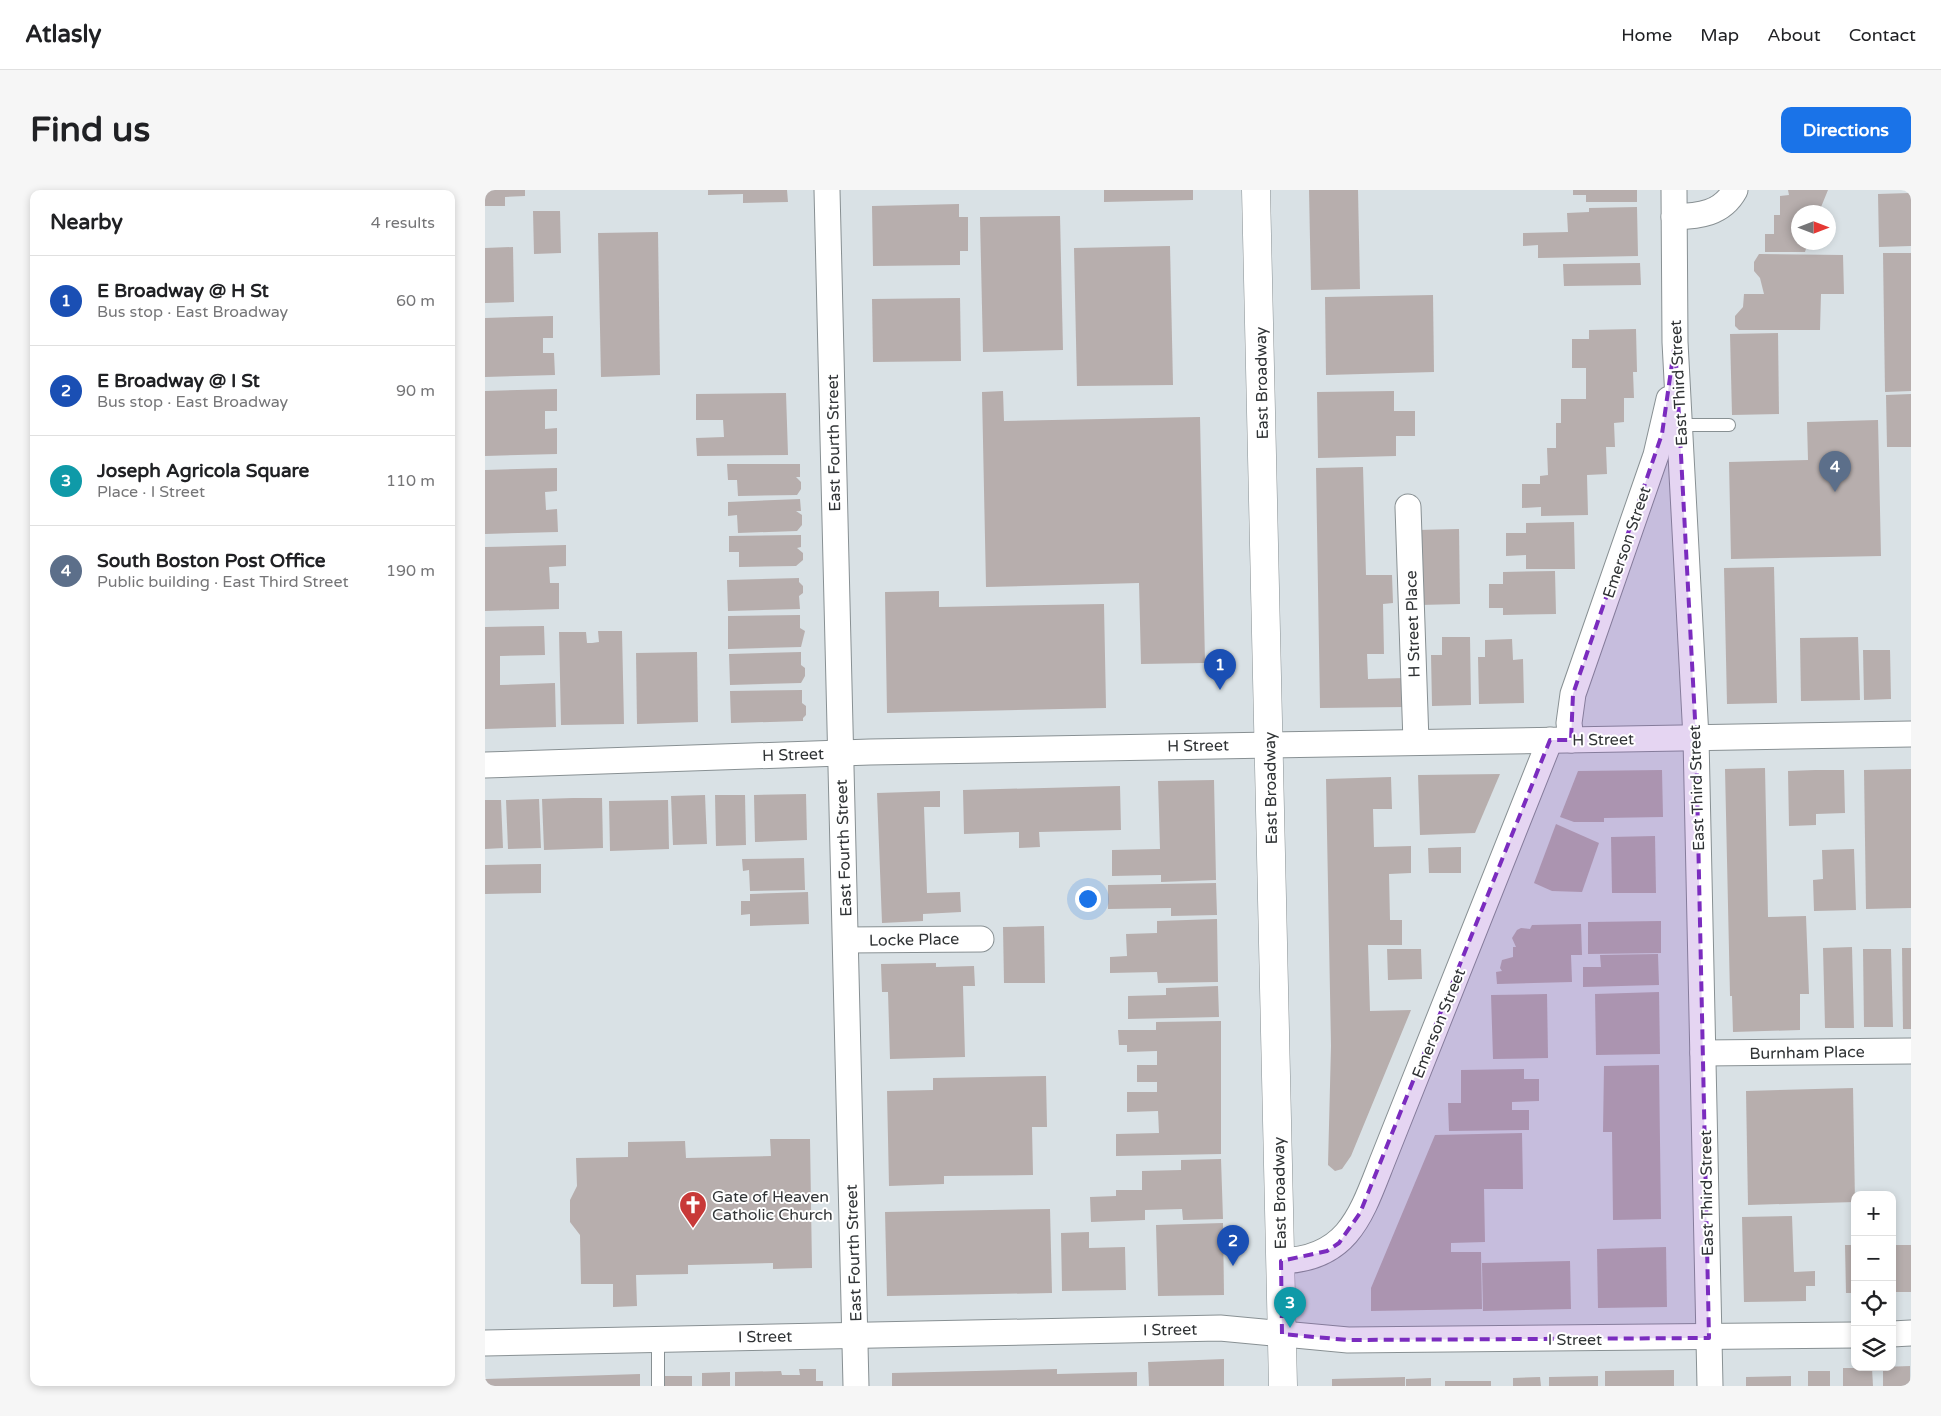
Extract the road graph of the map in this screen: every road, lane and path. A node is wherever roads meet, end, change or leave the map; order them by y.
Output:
1 (827, 190) edge
2 (1256, 190) edge
3 (1673, 190) edge
4 (1735, 190) edge
5 (1674, 217) junction
6 (1675, 342) junction
7 (1729, 424) dead end
8 (1680, 425) junction
9 (1408, 507) dead end
10 (1911, 734) edge
11 (1696, 738) junction
12 (1561, 740) junction
13 (1416, 742) junction
14 (1269, 745) junction
15 (839, 752) junction
16 (485, 765) edge
17 (981, 939) dead end
18 (846, 940) junction
19 (1911, 1051) edge
20 (1703, 1053) junction
21 (1281, 1261) junction
22 (1911, 1333) edge
23 (855, 1334) junction
24 (1282, 1334) junction
25 (1896, 1334) edge
26 (1851, 1335) edge
27 (1709, 1338) junction
28 (657, 1339) junction
29 (485, 1344) edge
30 (658, 1386) edge
31 (857, 1386) edge
32 (1283, 1386) edge
33 (1710, 1386) edge

1 - 15 street, East Fourth Street
2 - 14 main road, East Broadway
3 - 5 street, East Third Street
4 - 5 street
5 - 6 street, East Third Street
6 - 8 street, East Third Street
6 - 12 street, Emerson Street
7 - 8 lane
8 - 11 street, East Third Street
9 - 13 street, H Street Place
10 - 11 street, H Street
11 - 12 street, H Street
11 - 20 street, East Third Street
12 - 13 street, H Street
12 - 21 street, Emerson Street
13 - 14 street, H Street
14 - 15 street, H Street
14 - 21 main road, East Broadway
15 - 16 street, H Street
15 - 18 street, East Fourth Street
17 - 18 street, Locke Place
18 - 23 street, East Fourth Street
19 - 20 street, Burnham Place
20 - 27 street, East Third Street
21 - 24 main road, East Broadway
22 - 25 street
23 - 24 street, I Street
23 - 28 street, I Street
23 - 31 street, East Fourth Street
24 - 27 street, I Street
24 - 32 main road, East Broadway
26 - 27 street, I Street
27 - 33 street, East Third Street
28 - 29 street, I Street
28 - 30 lane

